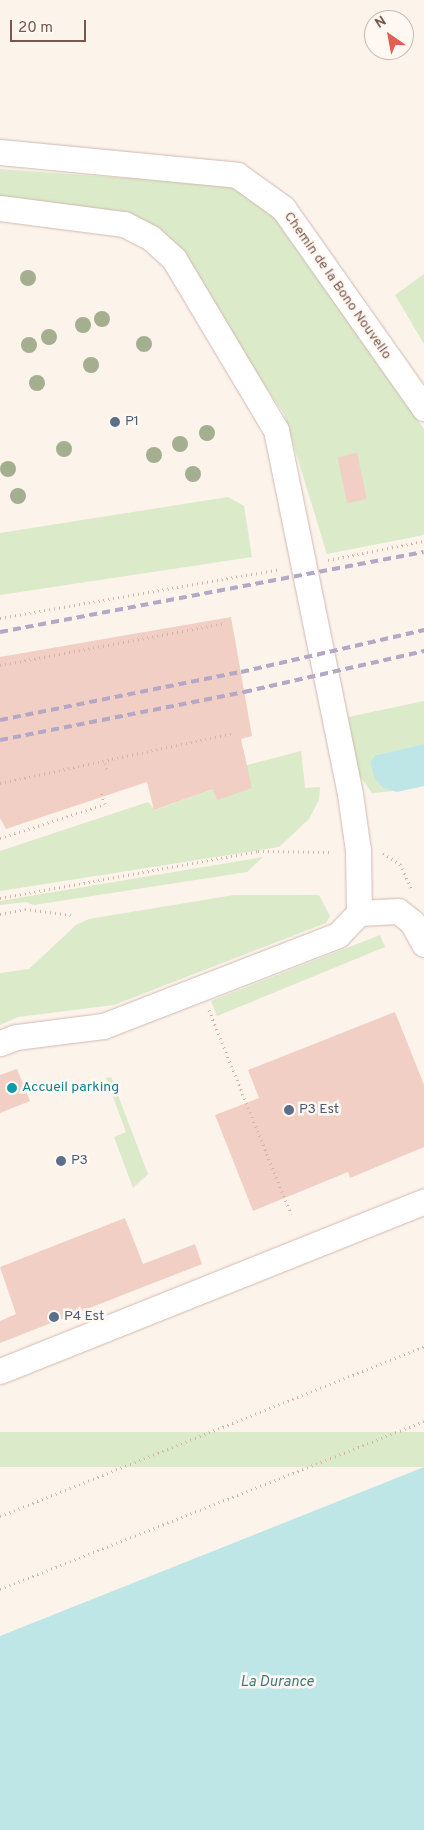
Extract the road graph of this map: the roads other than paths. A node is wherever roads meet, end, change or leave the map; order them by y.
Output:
1 (0, 152) edge
2 (0, 208) edge
3 (424, 408) edge
4 (359, 913) junction
5 (424, 944) edge
6 (0, 1043) edge
7 (424, 1201) edge
8 (0, 1371) edge

1 - 3 street, Chemin de la Bono Nouvello
2 - 4 street
4 - 5 street
4 - 6 street
7 - 8 street

